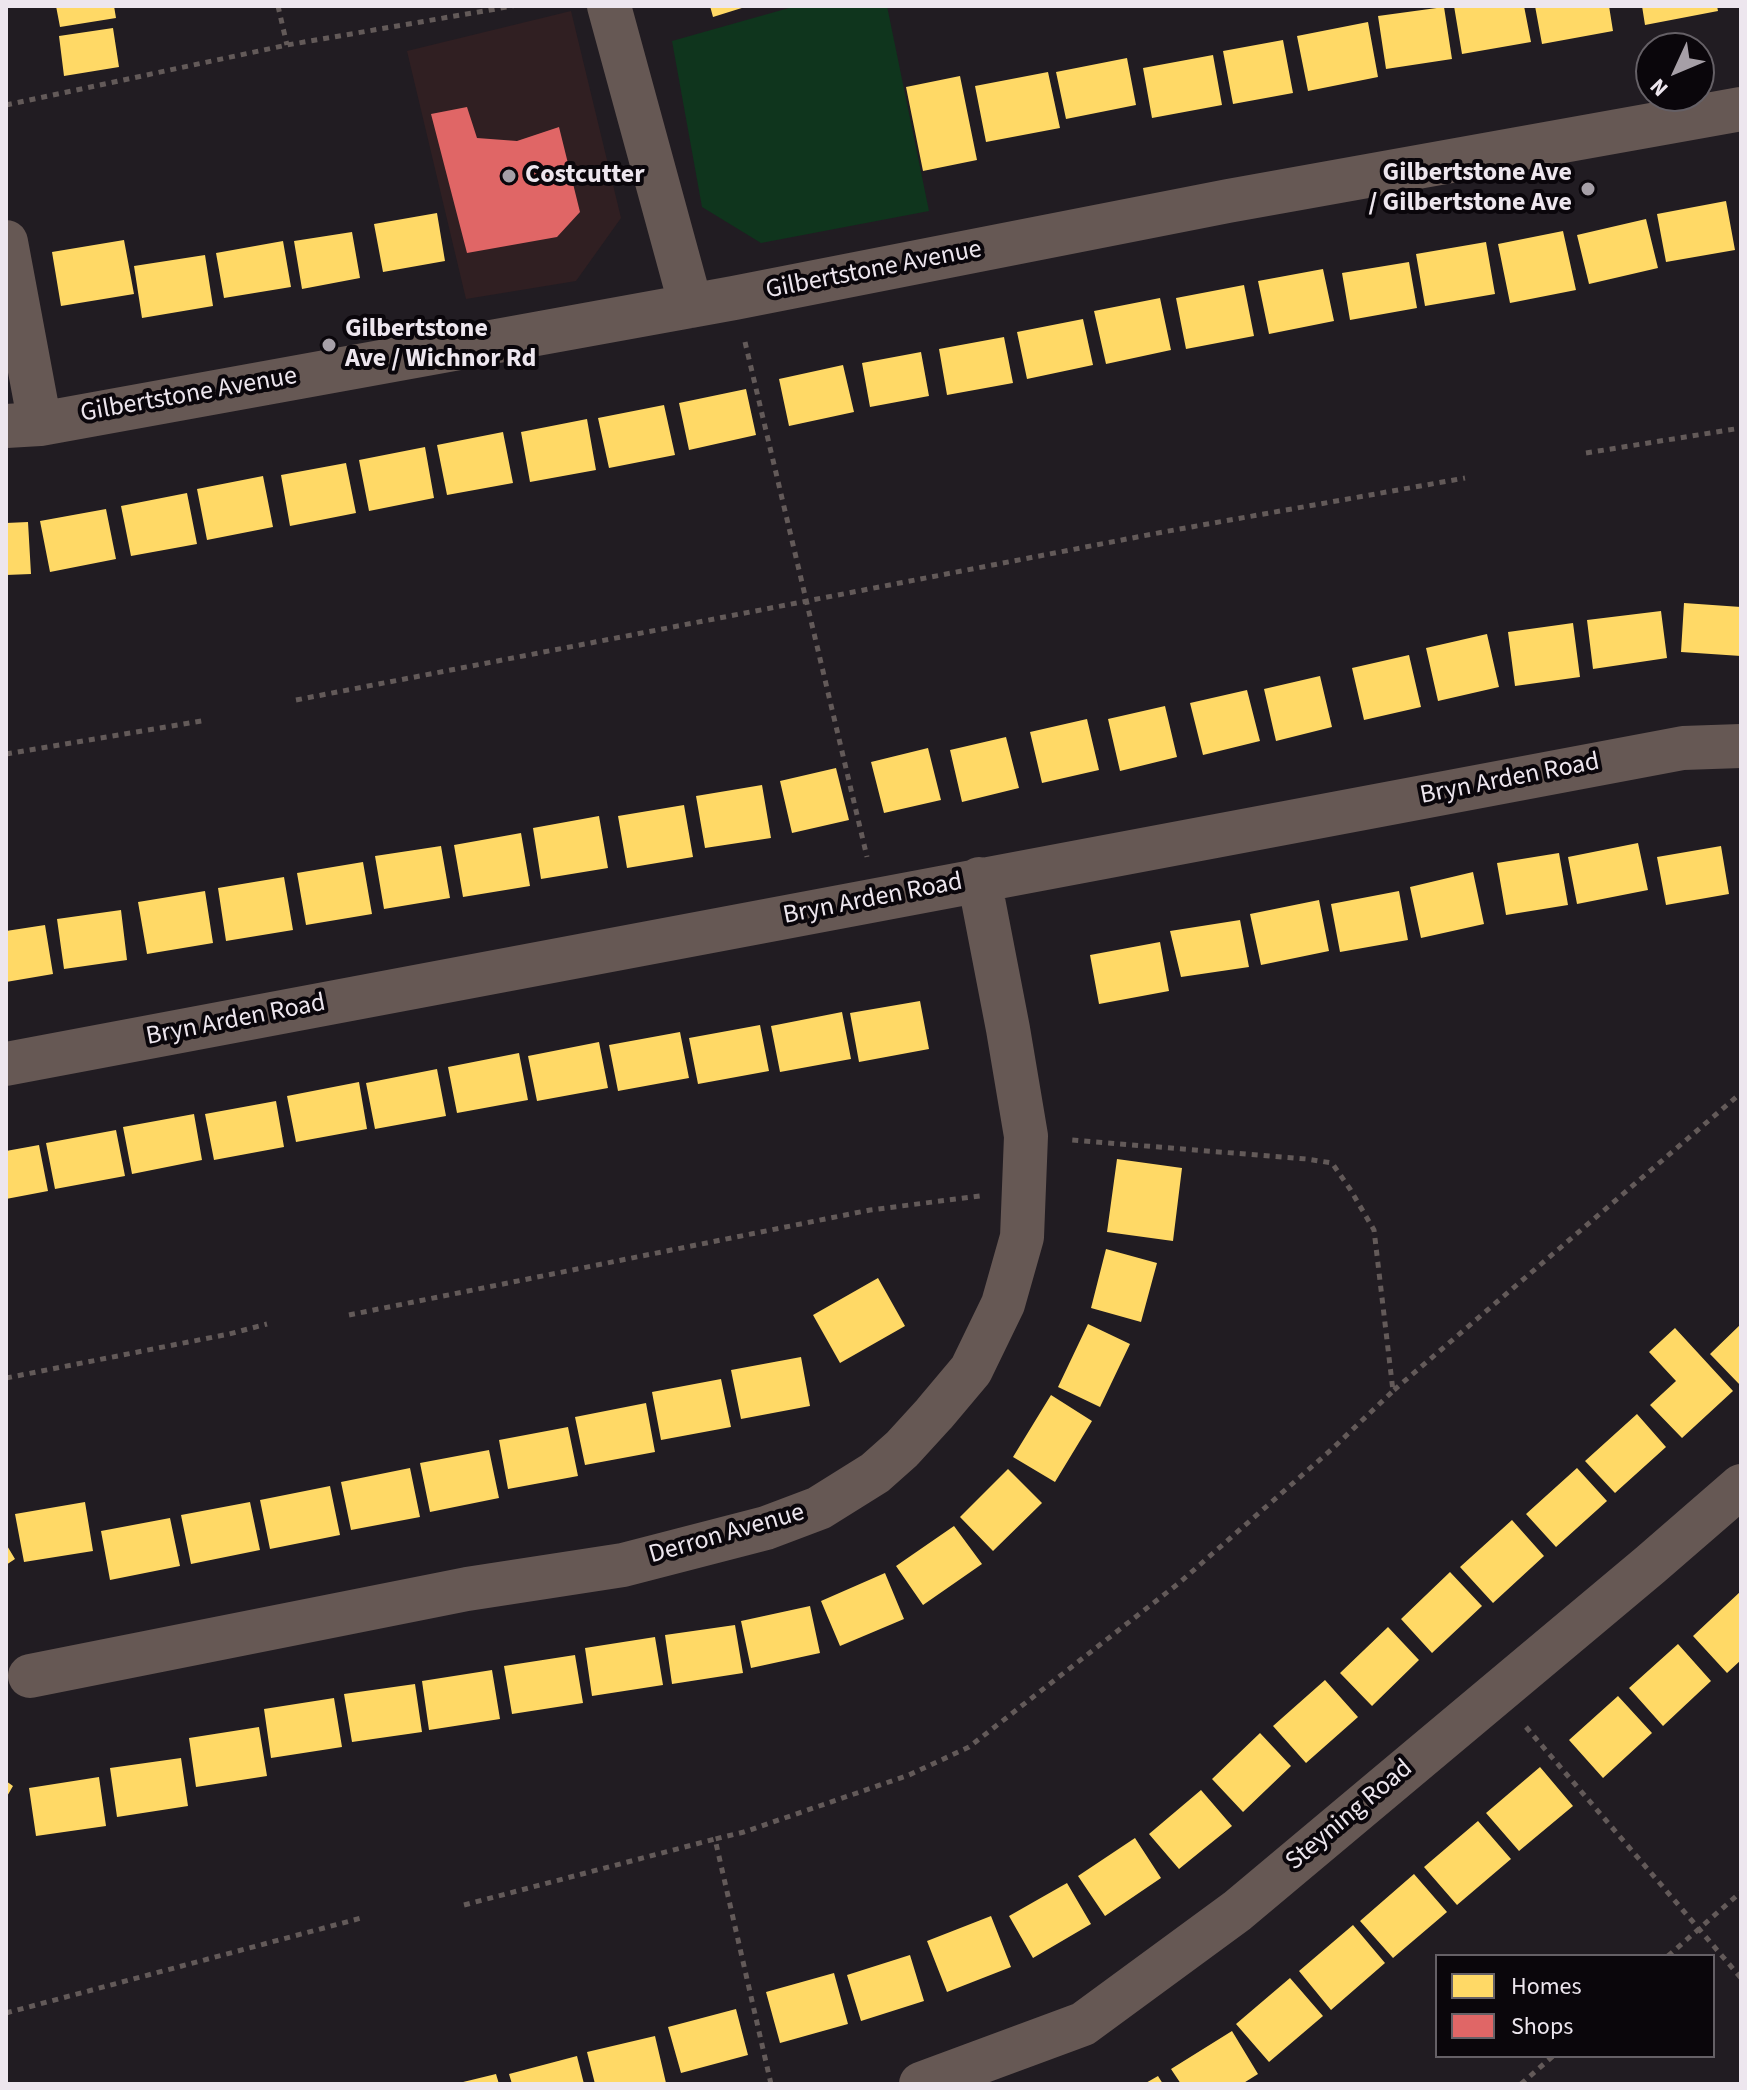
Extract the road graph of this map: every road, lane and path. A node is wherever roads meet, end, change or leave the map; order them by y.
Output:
1 (278, 6) edge
2 (513, 6) edge
3 (609, 6) edge
4 (287, 45) junction
5 (6, 105) edge
6 (1741, 109) edge
7 (6, 242) edge
8 (734, 298) junction
9 (691, 306) junction
10 (23, 425) edge
11 (1741, 428) edge
12 (1586, 453) dead end
13 (1465, 478) dead end
14 (808, 602) junction
15 (296, 700) dead end
16 (207, 720) dead end
17 (1741, 746) edge
18 (6, 754) edge
19 (979, 879) junction
20 (877, 899) junction
21 (6, 1064) edge
22 (1741, 1093) edge
23 (1026, 1136) junction
24 (1024, 1190) junction
25 (349, 1315) dead end
26 (267, 1324) dead end
27 (6, 1378) edge
28 (1393, 1391) junction
29 (1741, 1486) edge
30 (30, 1676) dead end
31 (1497, 1693) junction
32 (715, 1839) junction
33 (1741, 1892) edge
34 (464, 1905) dead end
35 (365, 1917) dead end
36 (1699, 1929) junction
37 (1670, 1954) edge
38 (1741, 1978) edge
39 (6, 2013) edge
40 (1551, 2058) edge
41 (771, 2084) edge
42 (921, 2084) edge
43 (1521, 2084) edge

1 - 4 path
2 - 4 path
3 - 9 street
4 - 5 path
6 - 8 street, Gilbertstone Avenue
7 - 10 street
8 - 9 street, Gilbertstone Avenue
8 - 14 path
9 - 10 street, Gilbertstone Avenue
11 - 12 path
13 - 14 path
14 - 15 path
14 - 20 path
16 - 18 path
17 - 19 street, Bryn Arden Road
19 - 20 street, Bryn Arden Road
19 - 23 street, Derron Avenue
20 - 21 street, Bryn Arden Road
22 - 28 path
23 - 24 street, Derron Avenue
23 - 28 path
24 - 25 path
24 - 30 street, Derron Avenue
26 - 27 path
28 - 32 path
29 - 31 street, Steyning Road
31 - 36 path
31 - 42 street, Steyning Road
32 - 34 path
32 - 41 path
33 - 36 path
35 - 39 path
36 - 37 path
36 - 38 path
40 - 43 path

